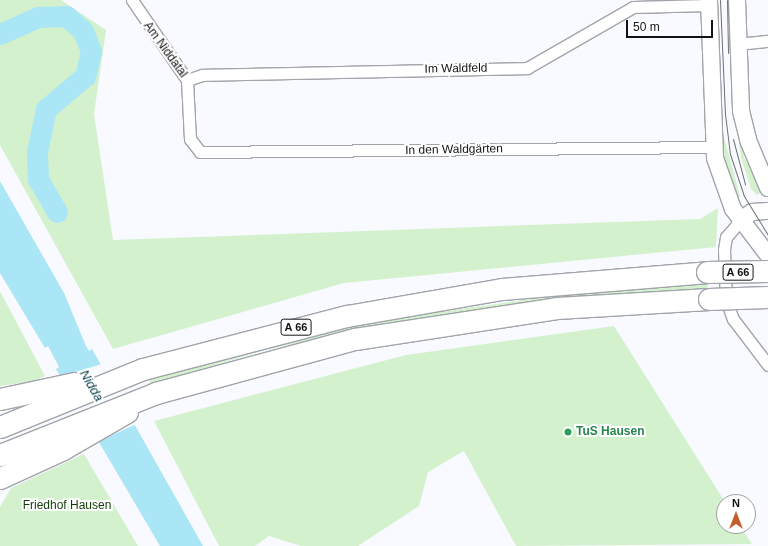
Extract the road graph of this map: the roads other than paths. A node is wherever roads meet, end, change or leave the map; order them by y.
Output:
1 (132, 0) edge
2 (737, 0) edge
3 (709, 2) edge
4 (768, 41) edge
5 (738, 44) junction
6 (187, 80) junction
7 (713, 147) junction
8 (195, 149) joint
9 (768, 188) edge
10 (768, 211) edge
11 (736, 215) junction
12 (768, 255) edge
13 (768, 271) edge
14 (768, 297) edge
15 (768, 365) edge
16 (0, 399) edge
17 (37, 402) junction
18 (0, 427) edge
19 (58, 440) junction
20 (0, 455) edge
21 (24, 465) junction
22 (0, 478) edge
23 (0, 484) edge

1 - 6 street, Am Niddatal
2 - 5 main road
3 - 6 street, Im Waldfeld
3 - 7 main road
4 - 5 street
5 - 9 main road
6 - 8 street, Am Niddatal
7 - 8 street, In den Waldgärten
7 - 11 main road
10 - 11 main road
11 - 12 main road
11 - 15 street
13 - 17 highway, A 66, bridge
14 - 19 highway, A 66, bridge
16 - 17 highway
17 - 18 highway
19 - 20 highway, A 66
19 - 21 highway
21 - 22 highway
21 - 23 highway

